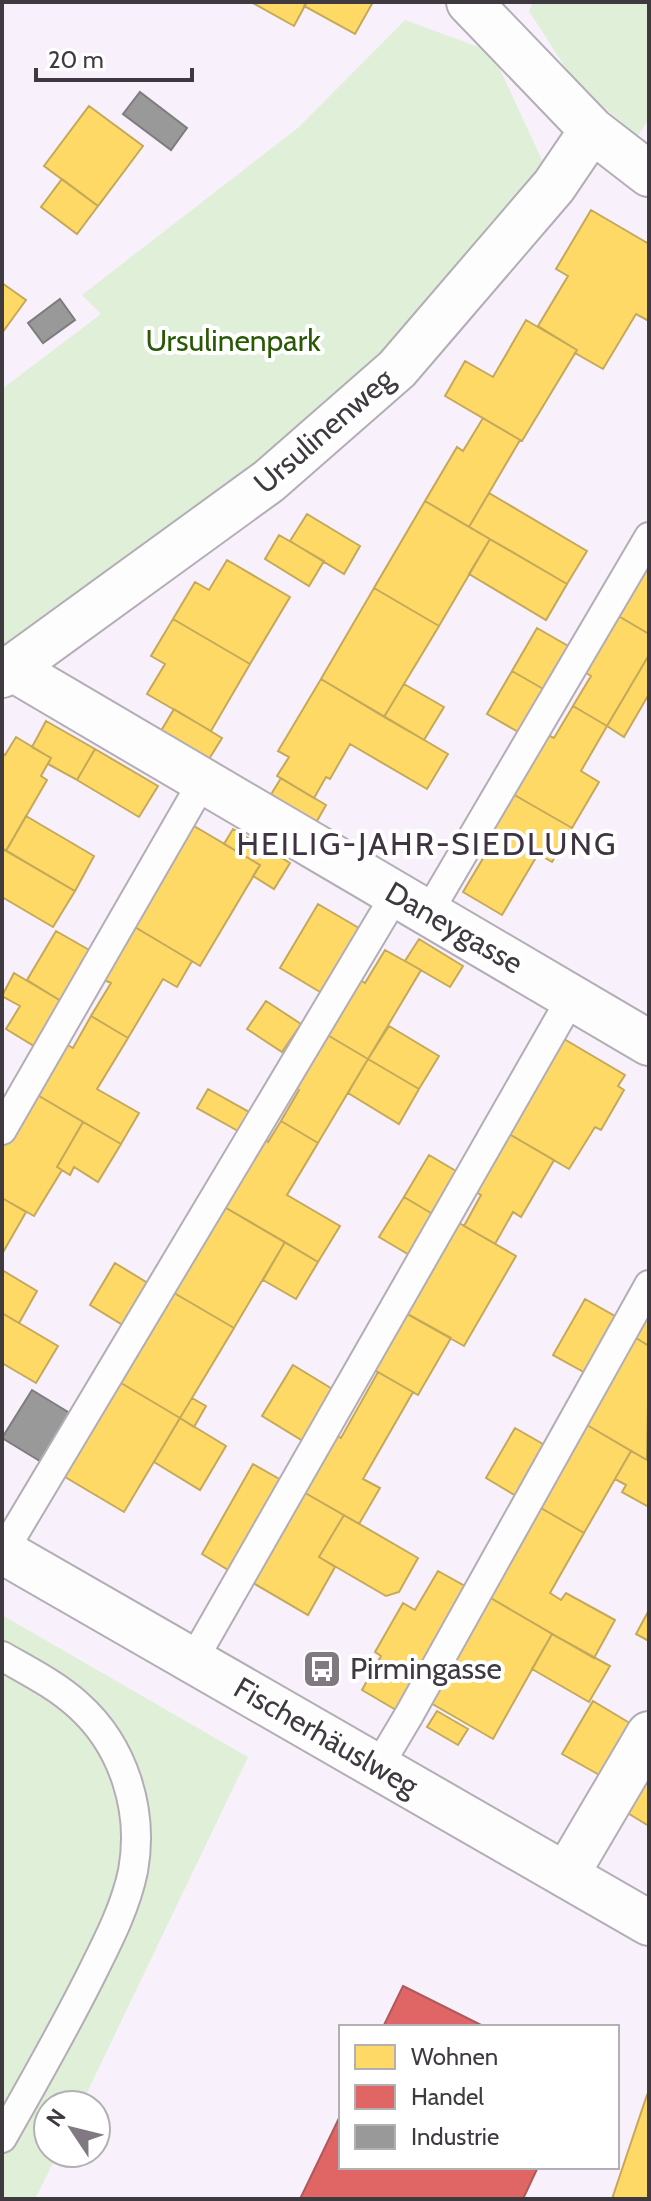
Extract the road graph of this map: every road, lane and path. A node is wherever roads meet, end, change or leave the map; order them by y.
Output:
1 (469, 2) edge
2 (592, 130) junction
3 (649, 174) edge
4 (649, 537) edge
5 (7, 672) edge
6 (203, 781) junction
7 (412, 903) junction
8 (572, 997) junction
9 (646, 1034) edge
10 (2, 1130) edge
11 (649, 1285) edge
12 (3, 1551) edge
13 (2, 1656) edge
14 (192, 1662) junction
15 (649, 1734) edge
16 (378, 1767) junction
17 (566, 1875) junction
18 (649, 1923) edge
19 (2, 2138) edge

1 - 2 street
2 - 3 street
2 - 5 street, Ursulinenweg
4 - 7 lane
5 - 6 street, Daneygasse
6 - 7 street, Daneygasse
6 - 10 lane
7 - 8 street, Daneygasse
7 - 12 lane
8 - 9 street, Daneygasse
8 - 14 lane
11 - 16 lane
12 - 14 street, Fischerhäuslweg
13 - 19 lane
14 - 16 street, Fischerhäuslweg
15 - 17 street
16 - 17 street, Fischerhäuslweg
17 - 18 street, Fischerhäuslweg

